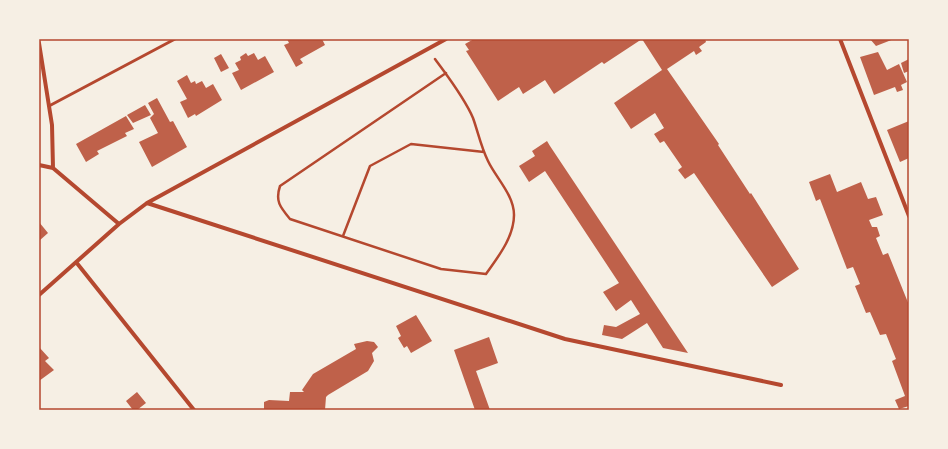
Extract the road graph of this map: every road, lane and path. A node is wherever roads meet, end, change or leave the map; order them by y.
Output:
1 (175, 39) edge
2 (446, 39) edge
3 (840, 39) edge
4 (39, 43) edge
5 (428, 49) junction
6 (446, 73) junction
7 (49, 106) junction
8 (484, 152) junction
9 (39, 165) edge
10 (53, 168) junction
11 (147, 203) junction
12 (908, 214) edge
13 (119, 224) junction
14 (343, 236) junction
15 (76, 262) junction
16 (39, 295) edge
17 (781, 385) dead end
18 (194, 410) edge

1 - 7 lane
2 - 5 street
3 - 12 street
4 - 7 street
5 - 6 path
5 - 11 street
6 - 8 path
6 - 14 path
7 - 10 street
8 - 14 path
8 - 14 path
9 - 10 street
10 - 13 street
11 - 13 street
11 - 17 street
13 - 15 street
15 - 16 street
15 - 18 street

